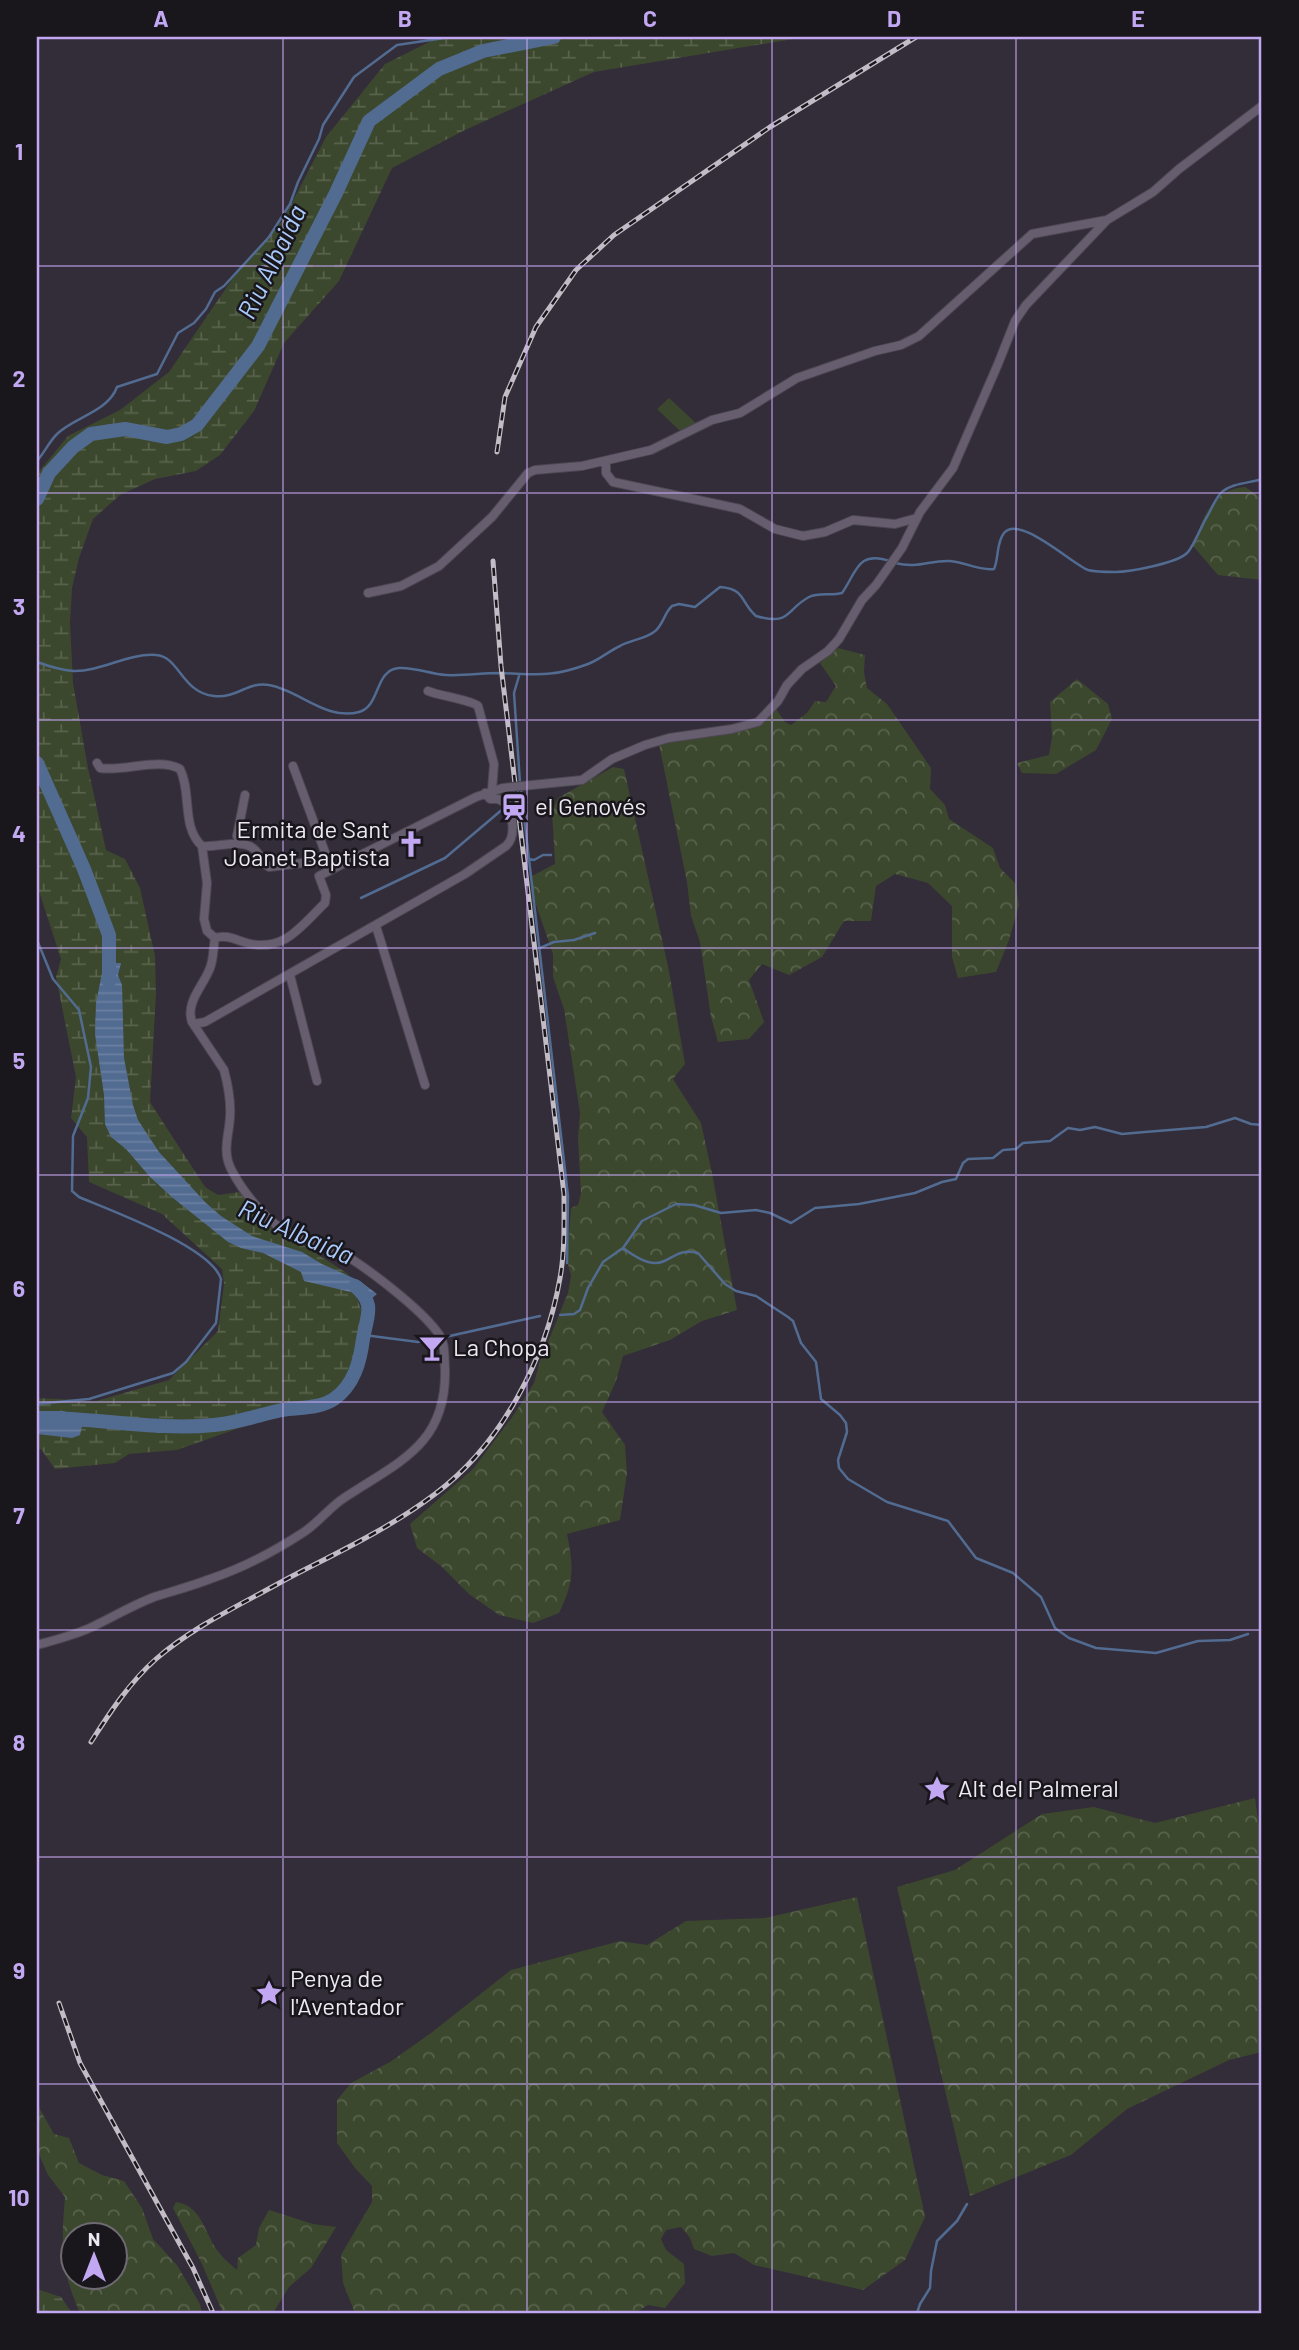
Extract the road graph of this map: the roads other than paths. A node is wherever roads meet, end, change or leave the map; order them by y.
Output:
1 (1262, 106) edge
2 (1107, 220) junction
3 (606, 461) junction
4 (917, 517) junction
5 (368, 593) dead end
6 (428, 691) dead end
7 (97, 763) dead end
8 (293, 766) dead end
9 (488, 791) junction
10 (245, 796) dead end
11 (241, 844) junction
12 (202, 846) junction
13 (328, 860) junction
14 (332, 869) junction
15 (376, 926) junction
16 (215, 938) junction
17 (290, 975) junction
18 (194, 1024) junction
19 (317, 1081) dead end
20 (425, 1085) dead end
21 (37, 1644) edge

1 - 2 street
2 - 3 street
2 - 4 street
3 - 4 street
3 - 5 street
4 - 9 street, bridge
6 - 9 street
7 - 12 street
8 - 13 street
9 - 14 street
9 - 15 street
10 - 11 street
11 - 12 street
11 - 13 street
12 - 16 street
13 - 14 street
14 - 16 street
15 - 17 street
15 - 20 street
16 - 18 street
17 - 18 street
17 - 19 street
18 - 21 street

